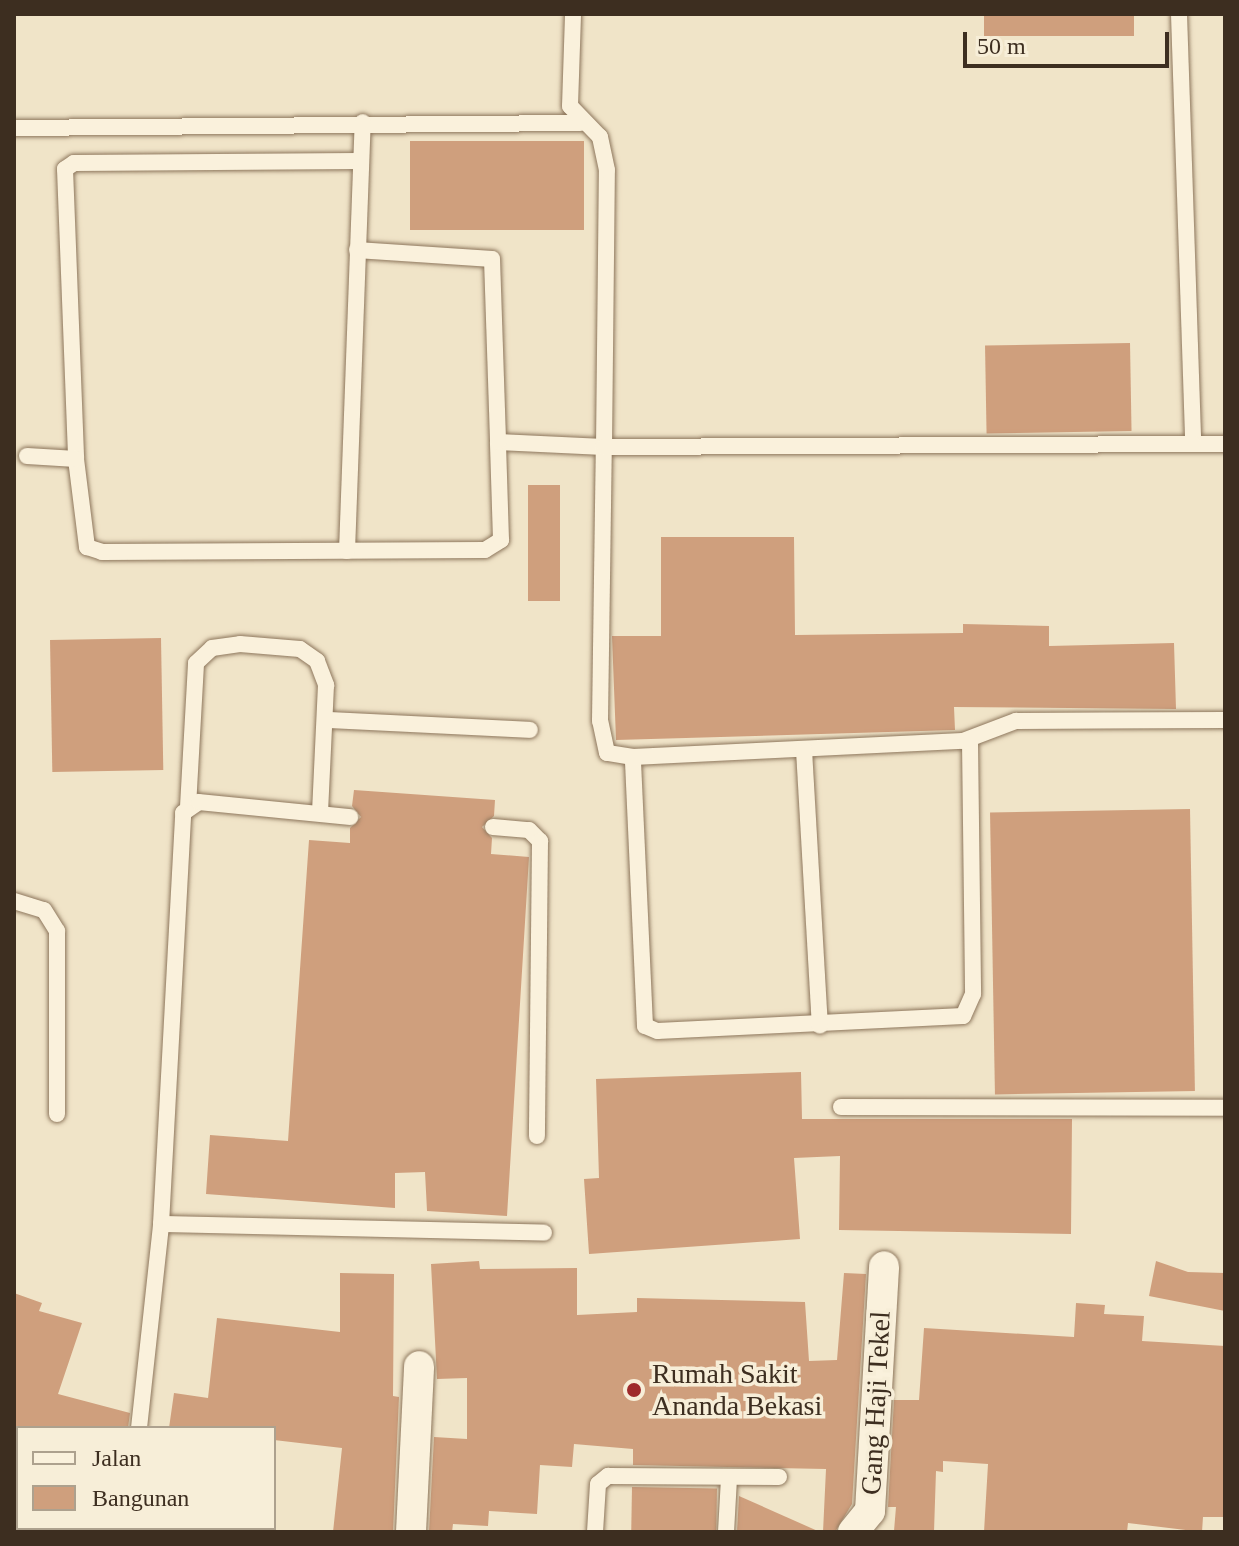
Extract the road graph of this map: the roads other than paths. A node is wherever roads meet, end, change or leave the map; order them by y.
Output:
1 (573, 14) edge
2 (1179, 14) edge
3 (363, 122) junction
4 (580, 123) junction
5 (14, 128) edge
6 (359, 161) junction
7 (357, 250) junction
8 (498, 442) junction
9 (1193, 444) junction
10 (1225, 444) edge
11 (604, 447) junction
12 (27, 456) dead end
13 (76, 459) junction
14 (347, 551) junction
15 (327, 720) junction
16 (1225, 720) edge
17 (530, 730) dead end
18 (970, 741) junction
19 (804, 750) junction
20 (633, 757) junction
21 (188, 807) junction
22 (320, 813) junction
23 (350, 817) dead end
24 (493, 827) dead end
25 (14, 901) edge
26 (820, 1026) junction
27 (841, 1107) dead end
28 (1225, 1108) edge
29 (57, 1114) dead end
30 (537, 1136) dead end
31 (161, 1224) junction
32 (544, 1233) dead end
33 (884, 1266) dead end
34 (419, 1366) dead end
35 (139, 1426) edge
36 (779, 1477) dead end
37 (729, 1478) junction
38 (411, 1532) edge
39 (595, 1532) edge
40 (726, 1532) edge
41 (853, 1532) edge

1 - 4 lane
2 - 9 lane
3 - 4 lane
3 - 5 lane
3 - 6 lane
4 - 11 lane
6 - 7 lane
6 - 13 lane
7 - 8 lane
7 - 14 lane
8 - 11 lane
8 - 14 lane
9 - 10 lane
9 - 11 lane
11 - 20 lane
12 - 13 lane
13 - 14 lane
15 - 17 lane
15 - 21 lane
15 - 22 lane
16 - 18 lane
18 - 19 lane
18 - 26 lane
19 - 20 lane
19 - 26 lane
20 - 26 lane
21 - 22 lane
21 - 31 lane
22 - 23 lane
24 - 30 lane
25 - 29 lane
27 - 28 lane
31 - 32 lane
31 - 35 lane
33 - 41 street, Gang Haji Tekel
34 - 38 street
36 - 37 lane
37 - 39 lane
37 - 40 lane

